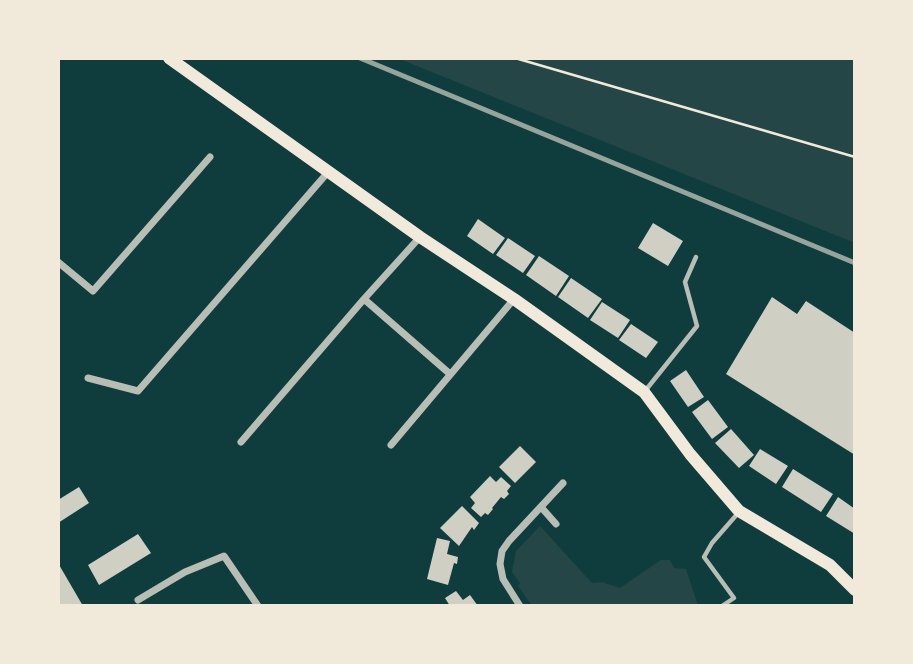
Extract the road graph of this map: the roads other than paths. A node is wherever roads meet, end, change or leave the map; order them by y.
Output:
1 (174, 59) edge
2 (210, 157) dead end
3 (329, 171) junction
4 (420, 237) junction
5 (696, 257) dead end
6 (58, 262) edge
7 (364, 299) junction
8 (514, 299) junction
9 (450, 373) junction
10 (88, 378) dead end
11 (644, 393) junction
12 (242, 442) dead end
13 (391, 445) dead end
14 (563, 483) dead end
15 (541, 507) junction
16 (739, 511) junction
17 (555, 524) dead end
18 (855, 590) edge
19 (138, 600) dead end
20 (258, 606) edge
21 (520, 606) edge
22 (722, 606) edge

1 - 3 main road
2 - 6 street
3 - 4 main road
3 - 10 street
4 - 7 street
4 - 8 main road
5 - 11 lane
7 - 9 street
7 - 12 street
8 - 9 street
8 - 11 main road
9 - 13 street
11 - 16 main road
14 - 15 street
15 - 17 street
15 - 21 street
16 - 18 main road
16 - 22 lane
19 - 20 street

